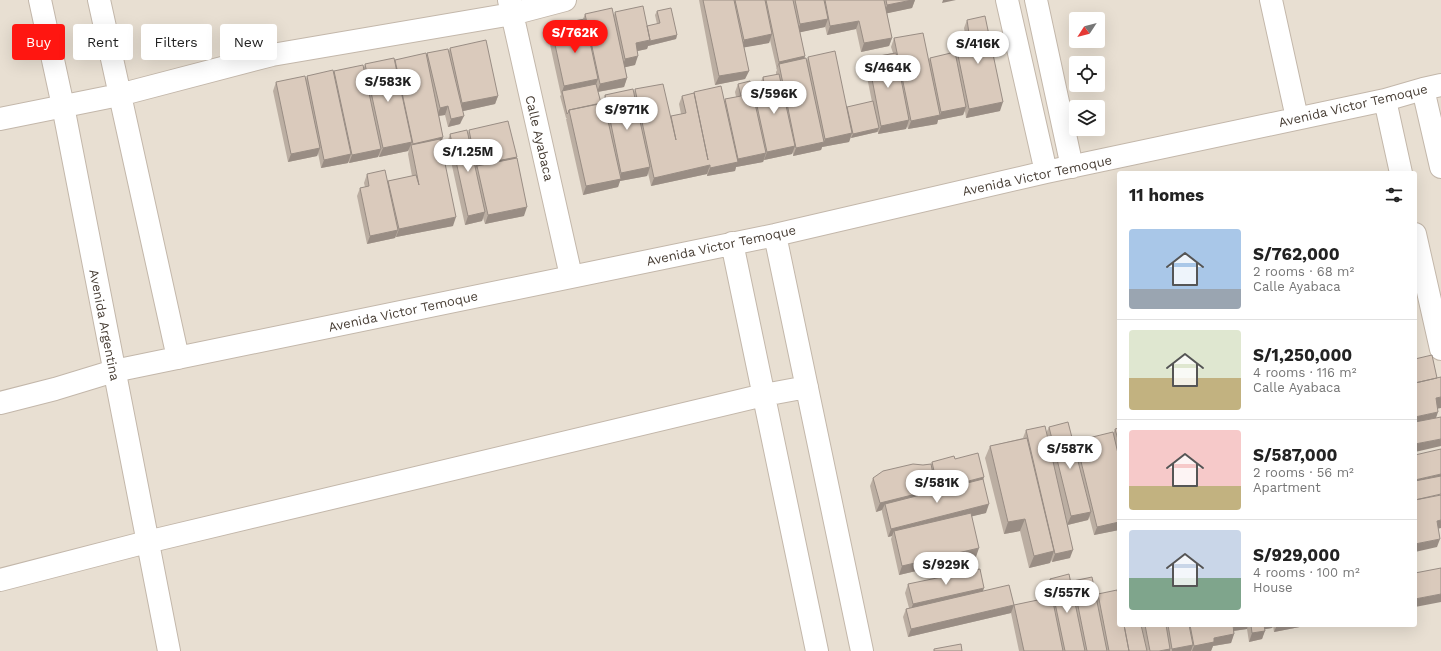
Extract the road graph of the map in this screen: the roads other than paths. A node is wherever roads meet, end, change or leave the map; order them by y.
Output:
1 (40, 0) edge
2 (99, 0) edge
3 (565, 0) edge
4 (1006, 0) edge
5 (1036, 0) edge
6 (1271, 0) edge
7 (510, 7) edge
8 (1432, 87) edge
9 (119, 95) junction
10 (1385, 100) junction
11 (63, 106) junction
12 (1298, 118) junction
13 (0, 119) edge
14 (1072, 167) junction
15 (1441, 167) edge
16 (1401, 171) edge
17 (1046, 172) junction
18 (775, 235) junction
19 (732, 243) junction
20 (1417, 243) edge
21 (572, 276) junction
22 (1441, 349) edge
23 (178, 358) junction
24 (114, 371) junction
25 (807, 387) junction
26 (764, 395) junction
27 (0, 403) edge
28 (147, 542) junction
29 (0, 580) edge
30 (169, 651) edge
31 (817, 651) edge
32 (862, 651) edge

1 - 11 street, Avenida Argentina
2 - 9 street
3 - 7 street
4 - 17 street
5 - 14 street
6 - 12 street
7 - 9 street
7 - 21 street, Calle Ayabaca
8 - 10 street, Avenida Victor Temoque
8 - 15 street
9 - 11 street
9 - 23 street
10 - 12 street, Avenida Victor Temoque
10 - 16 street
11 - 13 street
11 - 24 street, Avenida Argentina
12 - 14 street, Avenida Victor Temoque
14 - 17 street, Avenida Victor Temoque
17 - 18 street, Avenida Victor Temoque
18 - 19 street, Avenida Victor Temoque
18 - 25 street
19 - 21 street, Avenida Victor Temoque
19 - 26 street
20 - 22 street
21 - 23 street, Avenida Victor Temoque
23 - 24 street, Avenida Victor Temoque
24 - 27 street, Avenida Victor Temoque
24 - 28 street, Avenida Argentina
25 - 26 street
25 - 32 street
26 - 28 street
26 - 31 street
28 - 29 street
28 - 30 street, Avenida Argentina

